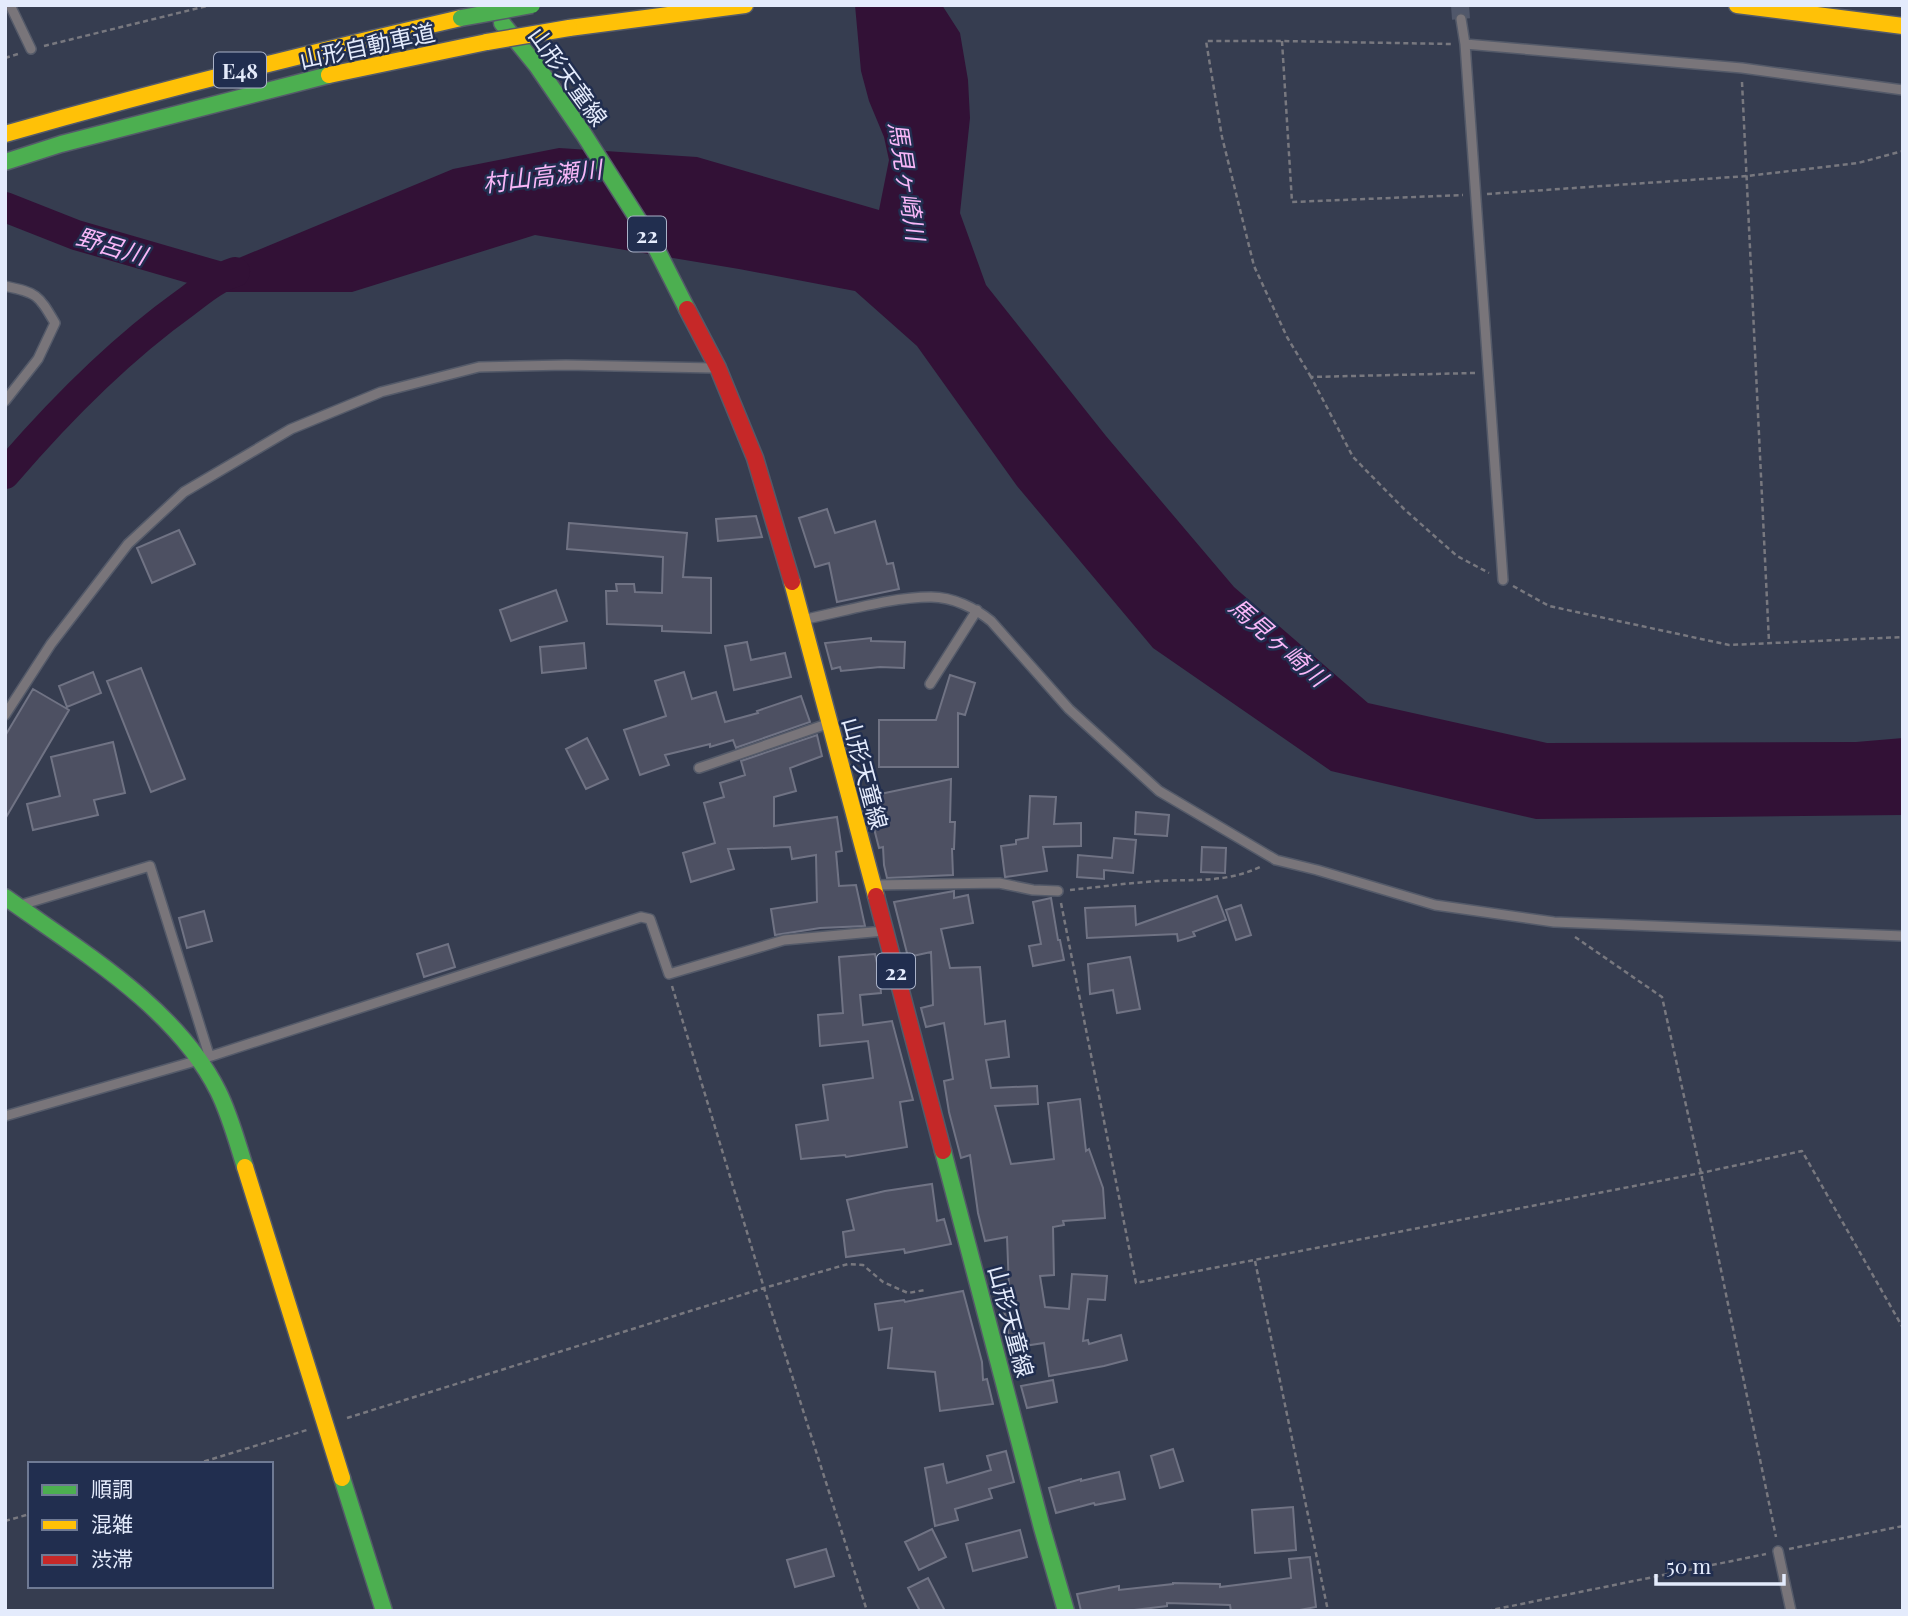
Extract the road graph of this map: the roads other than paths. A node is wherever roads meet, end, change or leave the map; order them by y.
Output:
1 (10, 5) edge
2 (487, 5) edge
3 (532, 5) edge
4 (745, 5) edge
5 (1737, 5) edge
6 (1461, 19) tunnel mouth
7 (1903, 26) edge
8 (1465, 44) junction
9 (31, 49) road end
10 (1903, 90) edge
11 (13, 132) edge
12 (5, 162) edge
13 (5, 286) edge
14 (718, 368) junction
15 (5, 401) edge
16 (1503, 580) road end
17 (977, 610) junction
18 (803, 620) junction
19 (930, 684) dead end
20 (5, 715) edge
21 (829, 723) junction
22 (699, 768) dead end
23 (873, 885) junction
24 (1058, 891) road end
25 (12, 902) edge
26 (886, 931) junction
27 (1903, 936) edge
28 (204, 1057) junction
29 (5, 1116) edge
30 (1778, 1551) road end
31 (384, 1611) edge
32 (1066, 1611) edge
33 (1791, 1611) edge

1 - 9 lane
2 - 14 main road, 山形天童線 / 22
3 - 11 main road, 山形自動車道 / E48, bridge
4 - 12 main road, 山形自動車道 / E48, bridge
5 - 7 main road
6 - 8 lane
8 - 10 lane
8 - 16 lane
13 - 15 lane
14 - 18 main road, 山形天童線 / 22
14 - 20 lane
17 - 18 lane
17 - 19 lane
17 - 27 lane
18 - 21 main road, 山形天童線 / 22
21 - 22 lane
21 - 23 main road, 山形天童線 / 22
23 - 24 lane
23 - 26 main road, 山形天童線 / 22
25 - 28 main road
25 - 28 lane
26 - 28 lane
26 - 32 main road, 山形天童線 / 22
28 - 29 lane
28 - 31 main road
30 - 33 lane

